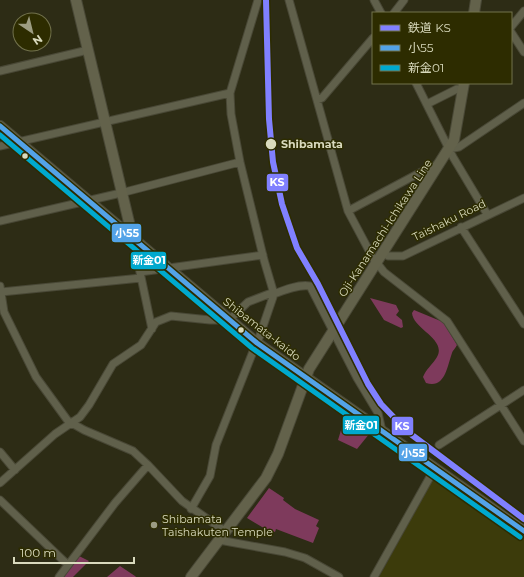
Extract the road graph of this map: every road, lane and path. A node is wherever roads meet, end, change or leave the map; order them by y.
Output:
1 (76, 0) edge
2 (258, 0) edge
3 (289, 0) edge
4 (374, 0) edge
5 (404, 0) edge
6 (476, 0) edge
7 (524, 11) edge
8 (380, 12) edge
9 (395, 12) edge
10 (474, 12) edge
11 (512, 26) edge
12 (512, 34) edge
13 (372, 39) edge
14 (88, 50) junction
15 (524, 52) edge
16 (0, 71) edge
17 (417, 84) edge
18 (463, 86) edge
19 (230, 93) junction
20 (317, 100) junction
21 (524, 103) edge
22 (427, 104) junction
23 (104, 122) junction
24 (0, 126) edge
25 (18, 142) junction
26 (0, 146) edge
27 (449, 149) junction
28 (240, 162) junction
29 (440, 164) junction
30 (121, 193) junction
31 (524, 198) edge
32 (88, 201) junction
33 (348, 211) junction
34 (487, 214) junction
35 (0, 221) edge
36 (461, 227) junction
37 (133, 239) junction
38 (384, 254) junction
39 (263, 255) junction
40 (377, 264) junction
41 (167, 268) junction
42 (140, 275) junction
43 (1, 289) edge
44 (274, 296) junction
45 (227, 319) junction
46 (524, 324) edge
47 (152, 329) junction
48 (334, 330) junction
49 (259, 338) dead end
50 (254, 349) dead end
51 (304, 377) junction
52 (524, 390) edge
53 (501, 405) junction
54 (72, 423) junction
55 (382, 431) junction
56 (524, 441) edge
57 (439, 445) dead end
58 (0, 452) edge
59 (148, 464) junction
60 (435, 468) junction
61 (15, 470) junction
62 (0, 484) edge
63 (0, 500) edge
64 (191, 509) junction
65 (524, 531) edge
66 (226, 532) junction
67 (219, 540) junction
68 (68, 565) junction
69 (58, 577) edge
70 (191, 577) edge
71 (339, 577) edge
72 (374, 577) edge

1 - 14 main road
2 - 19 street
3 - 20 street
4 - 8 street
5 - 9 street
6 - 10 main road
7 - 11 street
12 - 15 street
13 - 20 street
14 - 16 street
14 - 23 main road
17 - 22 street
18 - 22 street
18 - 27 main road, Oji-Kanamachi-Ichikawa Line
19 - 23 street
19 - 28 street
20 - 33 street
21 - 27 street
22 - 27 street
23 - 25 street
23 - 30 main road
24 - 25 main road, Shibamata-kaido
25 - 26 street
25 - 32 main road, Shibamata-kaido
27 - 29 main road, Oji-Kanamachi-Ichikawa Line
27 - 34 street
28 - 30 street
28 - 39 street
29 - 33 street
29 - 38 main road, Oji-Kanamachi-Ichikawa Line
30 - 32 street
30 - 37 main road
31 - 34 street, Taishaku Road
32 - 35 street
32 - 37 main road, Shibamata-kaido
33 - 40 street
34 - 36 street, Taishaku Road
36 - 38 street, Taishaku Road
36 - 46 street
37 - 41 main road, Shibamata-kaido
37 - 42 street
38 - 40 main road, Oji-Kanamachi-Ichikawa Line
39 - 41 street
39 - 44 street
40 - 48 main road, Oji-Kanamachi-Ichikawa Line
40 - 53 street
41 - 42 street
41 - 45 main road, Shibamata-kaido
42 - 43 street
42 - 47 street
43 - 54 street
44 - 45 street
44 - 48 street
44 - 49 street
45 - 47 street
45 - 51 main road, Shibamata-kaido
47 - 54 street
48 - 51 main road, Oji-Kanamachi-Ichikawa Line
48 - 55 street
50 - 64 street
51 - 55 main road, Shibamata-kaido
51 - 66 main road, Oji-Kanamachi-Ichikawa Line
52 - 53 street
53 - 56 street
53 - 57 street
54 - 59 street
54 - 61 street
55 - 60 main road, Shibamata-kaido
58 - 61 street
59 - 64 street
59 - 68 street
60 - 65 main road, Shibamata-kaido
60 - 72 street
61 - 62 street
63 - 68 street
64 - 66 street
66 - 67 main road, Oji-Kanamachi-Ichikawa Line
67 - 70 main road, Oji-Kanamachi-Ichikawa Line
67 - 71 street
68 - 69 street

